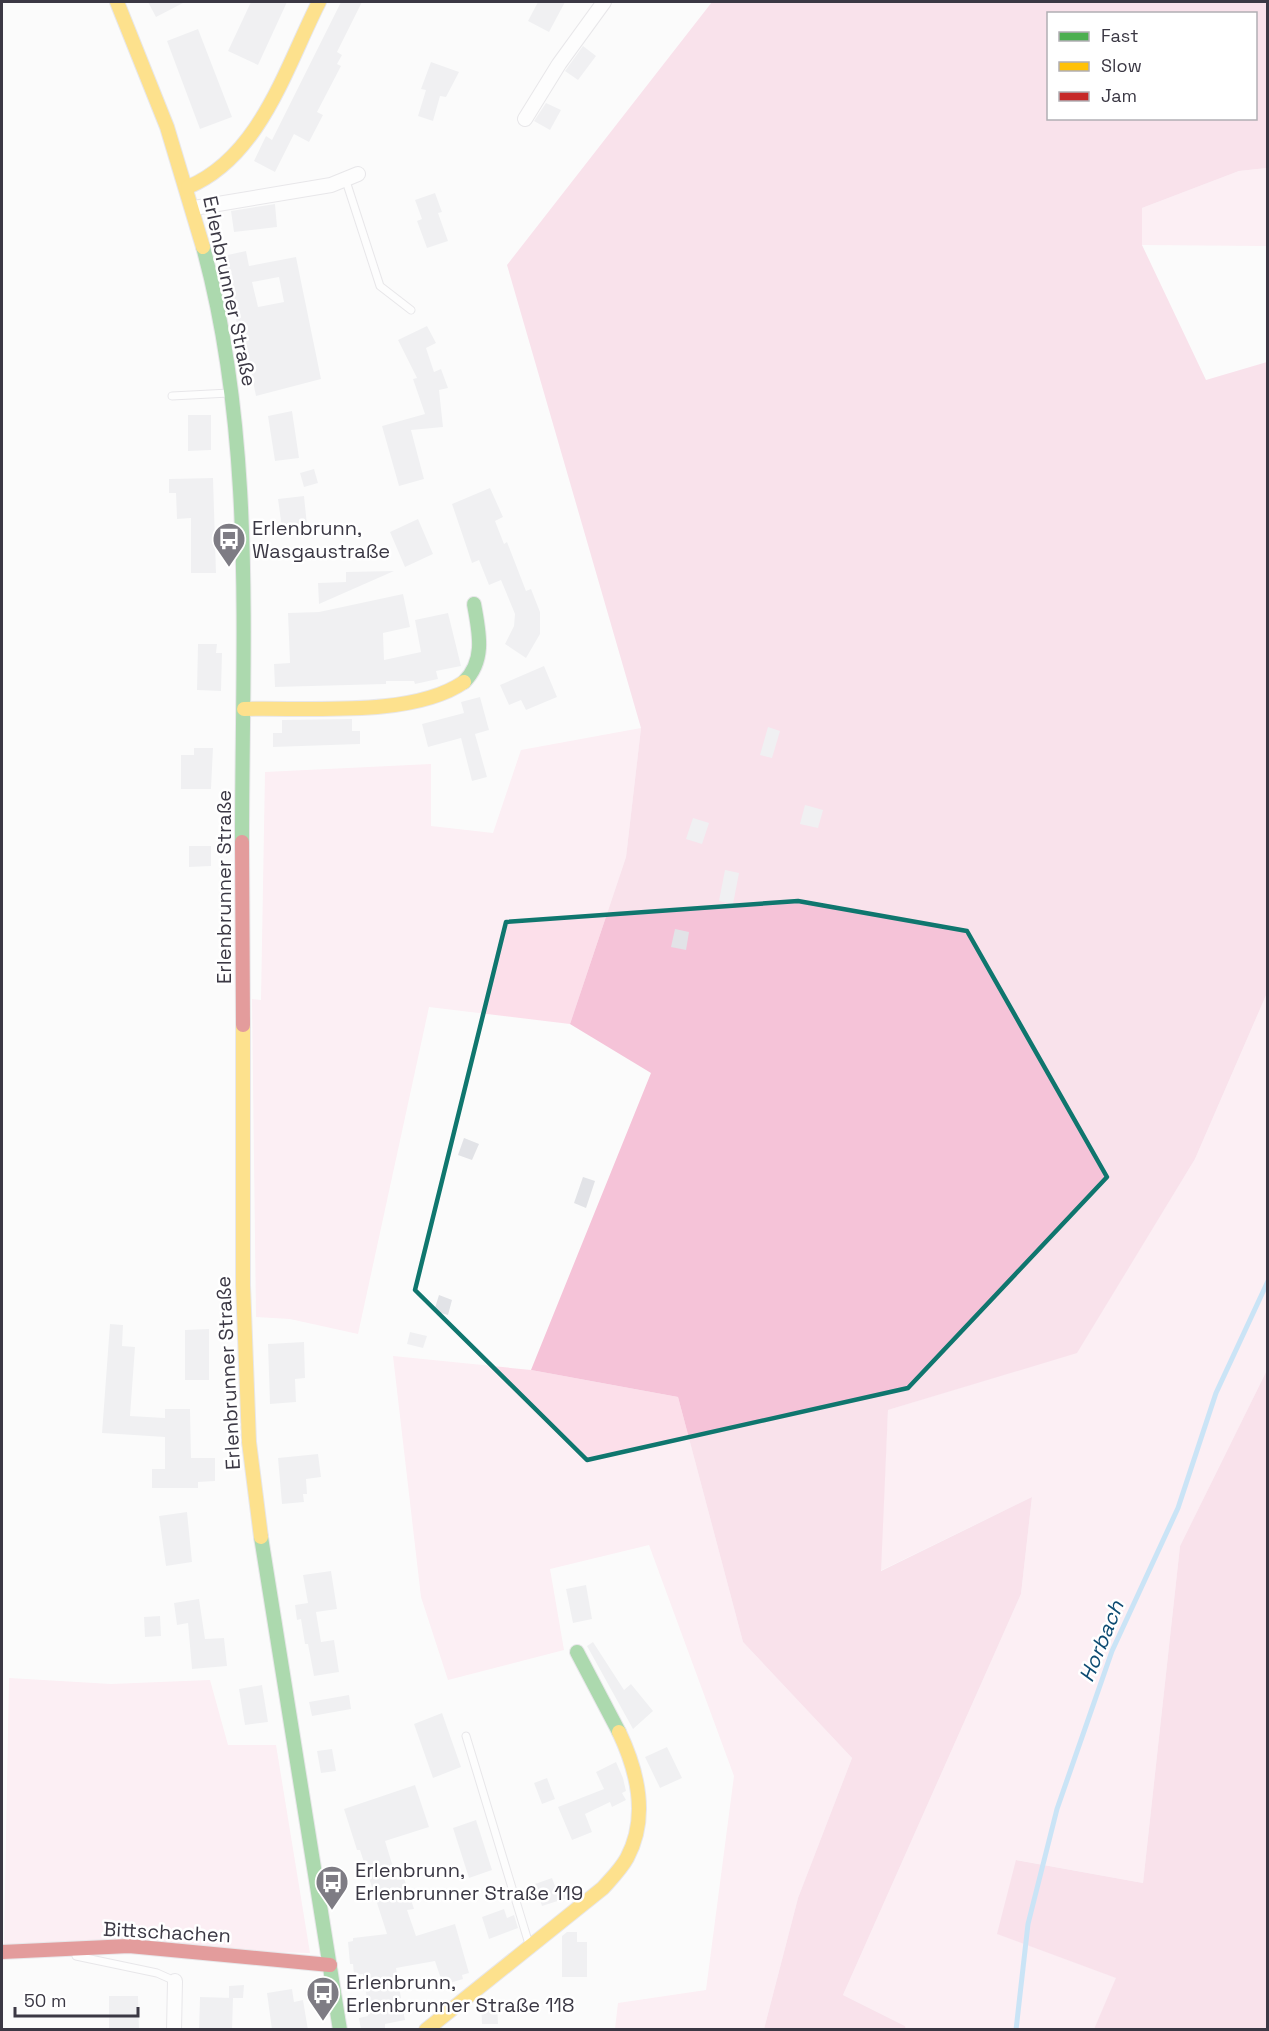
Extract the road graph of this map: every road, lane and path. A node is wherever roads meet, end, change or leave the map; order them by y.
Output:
1 (117, 2) edge
2 (319, 2) edge
3 (604, 2) edge
4 (525, 119) dead end
5 (352, 177) joint
6 (188, 187) junction
7 (194, 208) junction
8 (411, 310) dead end
9 (232, 393) junction
10 (172, 396) dead end
11 (474, 604) dead end
12 (244, 709) junction
13 (577, 1652) dead end
14 (466, 1736) dead end
15 (530, 1946) junction
16 (60, 1949) junction
17 (2, 1952) edge
18 (330, 1965) junction
19 (175, 1981) joint
20 (174, 2030) edge
21 (340, 2030) edge
22 (426, 2030) edge

1 - 6 street, Erlenbrunner Straße
2 - 6 street
3 - 4 street
5 - 7 street
5 - 8 lane
6 - 7 street, Erlenbrunner Straße
7 - 9 street, Erlenbrunner Straße
9 - 10 lane
9 - 12 street, Erlenbrunner Straße
11 - 12 street
12 - 18 street, Erlenbrunner Straße
13 - 15 street
14 - 15 lane
15 - 22 street
16 - 17 street, Bittschachen
16 - 18 street, Bittschachen
16 - 19 lane
18 - 21 street, Erlenbrunner Straße
19 - 20 street

